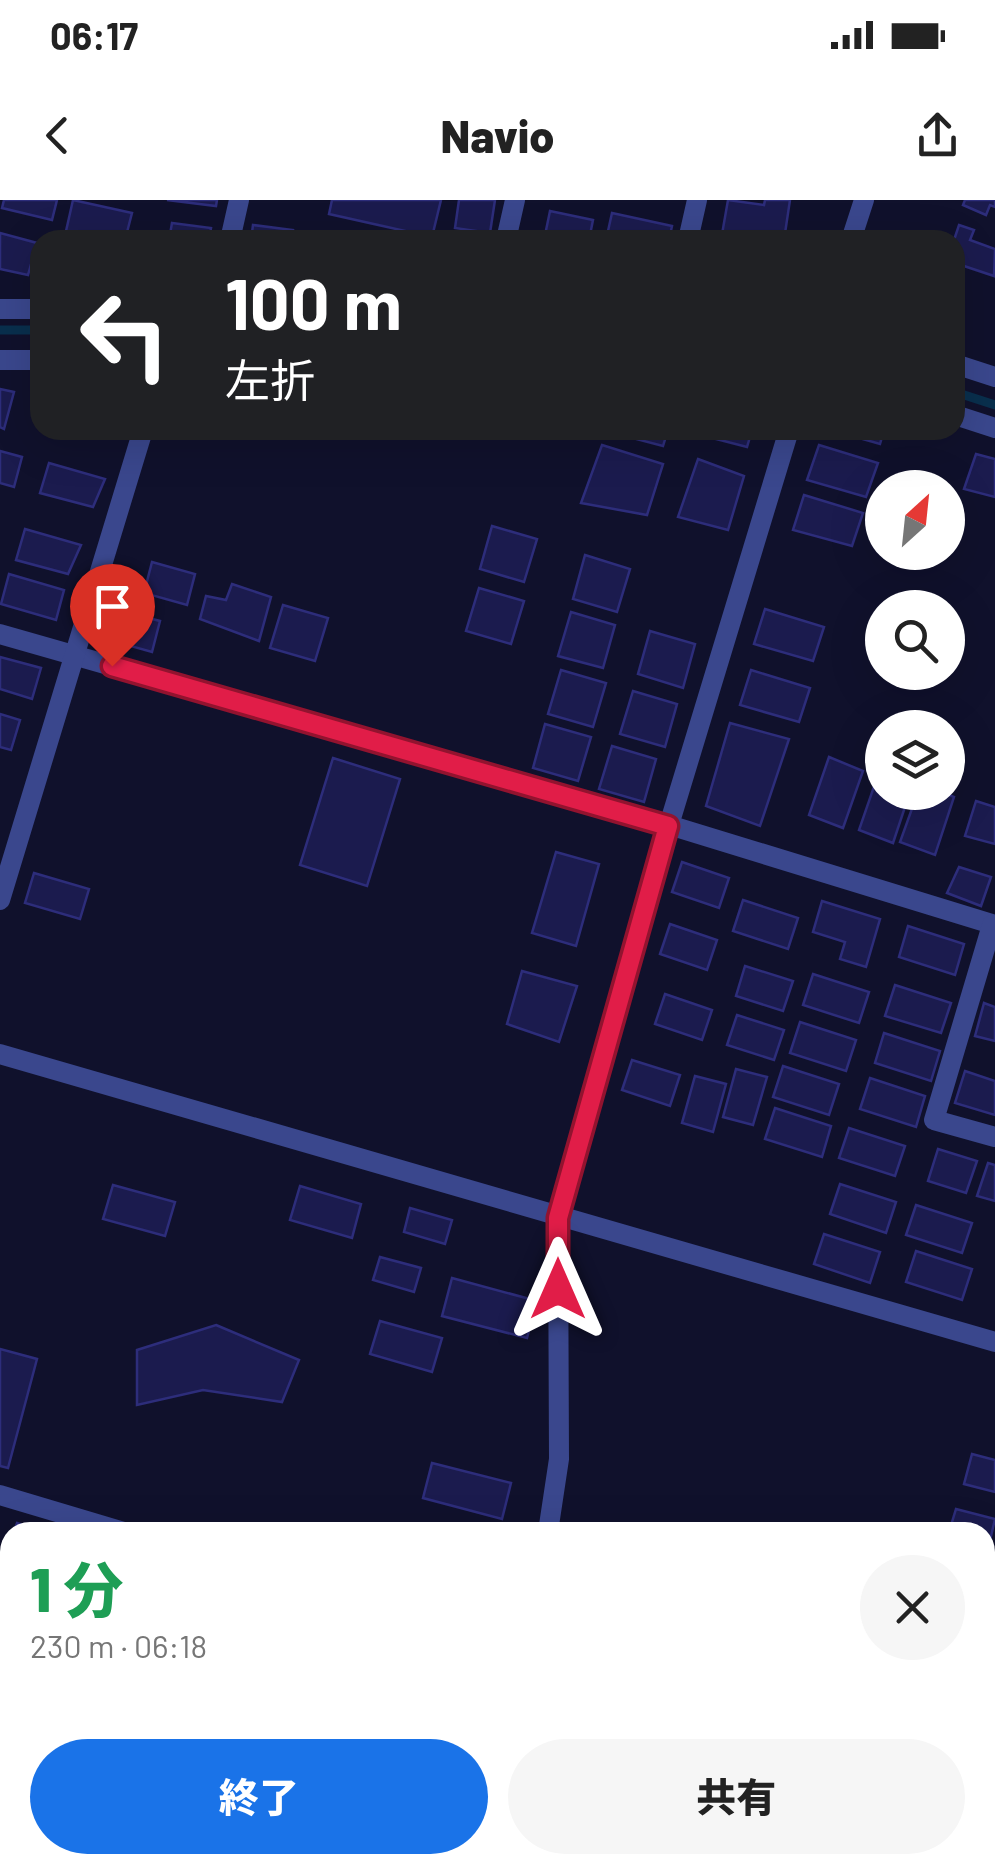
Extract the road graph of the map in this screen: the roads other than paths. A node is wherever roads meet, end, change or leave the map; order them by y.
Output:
1 (239, 200) edge
2 (515, 200) edge
3 (697, 200) edge
4 (864, 200) edge
5 (232, 230) edge
6 (508, 230) edge
7 (690, 230) edge
8 (854, 230) edge
9 (0, 309) edge
10 (30, 310) edge
11 (0, 360) edge
12 (30, 360) edge
13 (965, 367) edge
14 (995, 376) edge
15 (965, 418) edge
16 (995, 428) edge
17 (140, 440) edge
18 (787, 440) edge
19 (0, 634) edge
20 (74, 656) junction
21 (668, 826) junction
22 (0, 900) edge
23 (994, 925) edge
24 (0, 1054) edge
25 (995, 1136) edge
26 (558, 1218) junction
27 (995, 1342) edge
28 (0, 1495) edge
29 (90, 1522) edge
30 (549, 1522) edge

1 - 5 street
2 - 6 street
3 - 7 street
4 - 8 street
9 - 10 street
11 - 12 street
13 - 14 street
15 - 16 street
17 - 20 street
18 - 21 street
19 - 20 street
20 - 21 street
20 - 22 street
21 - 23 street
21 - 26 street
23 - 25 street
24 - 26 street
26 - 27 street
26 - 30 street
28 - 29 street

